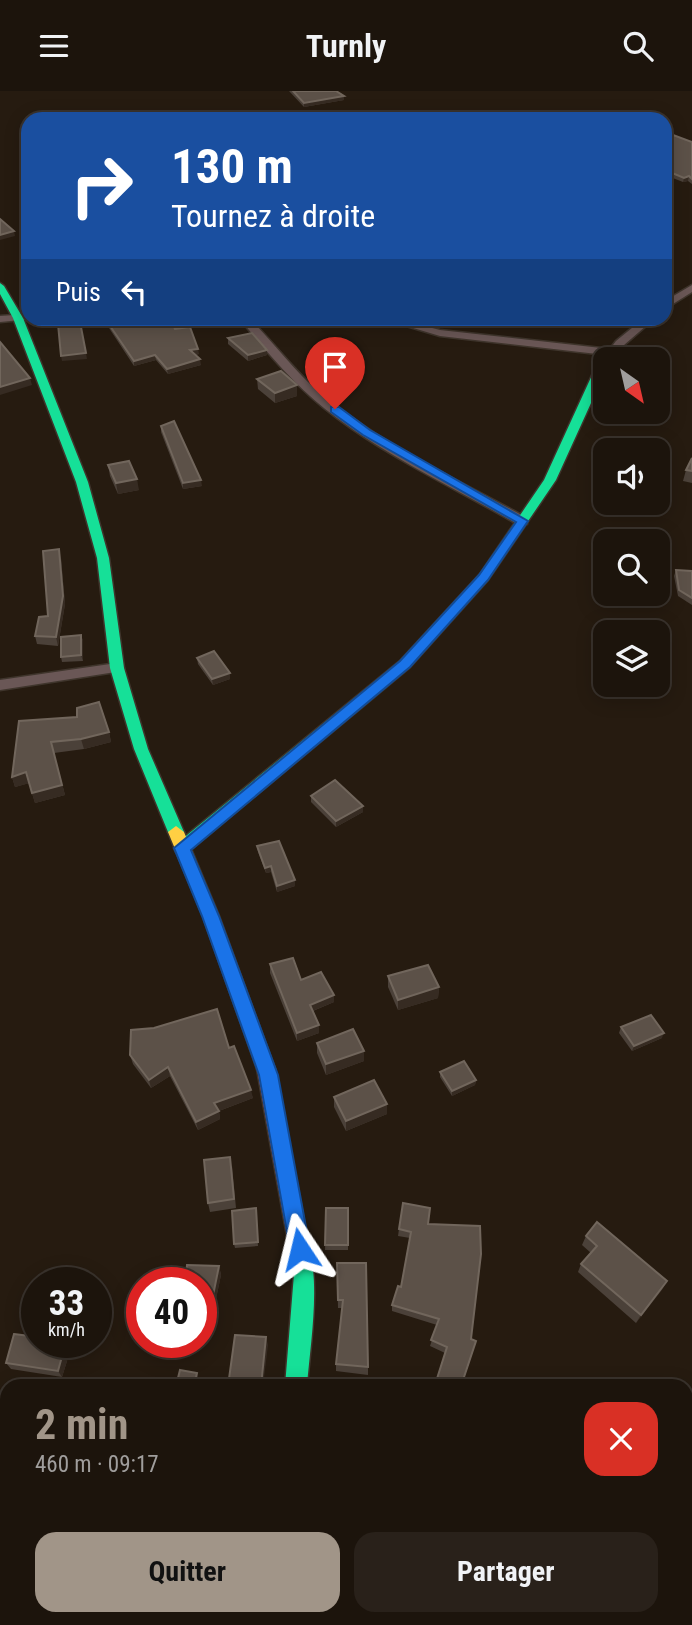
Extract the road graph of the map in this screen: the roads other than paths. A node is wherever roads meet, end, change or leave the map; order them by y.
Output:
1 (0, 286) edge
2 (692, 288) edge
3 (672, 301) edge
4 (21, 315) edge
5 (21, 318) edge
6 (0, 319) edge
7 (26, 326) edge
8 (251, 326) edge
9 (412, 326) edge
10 (641, 326) edge
11 (618, 347) edge
12 (593, 356) edge
13 (593, 384) edge
14 (522, 521) junction
15 (117, 668) junction
16 (0, 685) edge
17 (182, 848) junction
18 (296, 1379) edge

1 - 4 street
2 - 3 street
5 - 6 street
7 - 15 street
8 - 14 street
9 - 12 street
10 - 11 street
13 - 14 street
14 - 17 street
15 - 16 street
15 - 17 street
17 - 18 street

